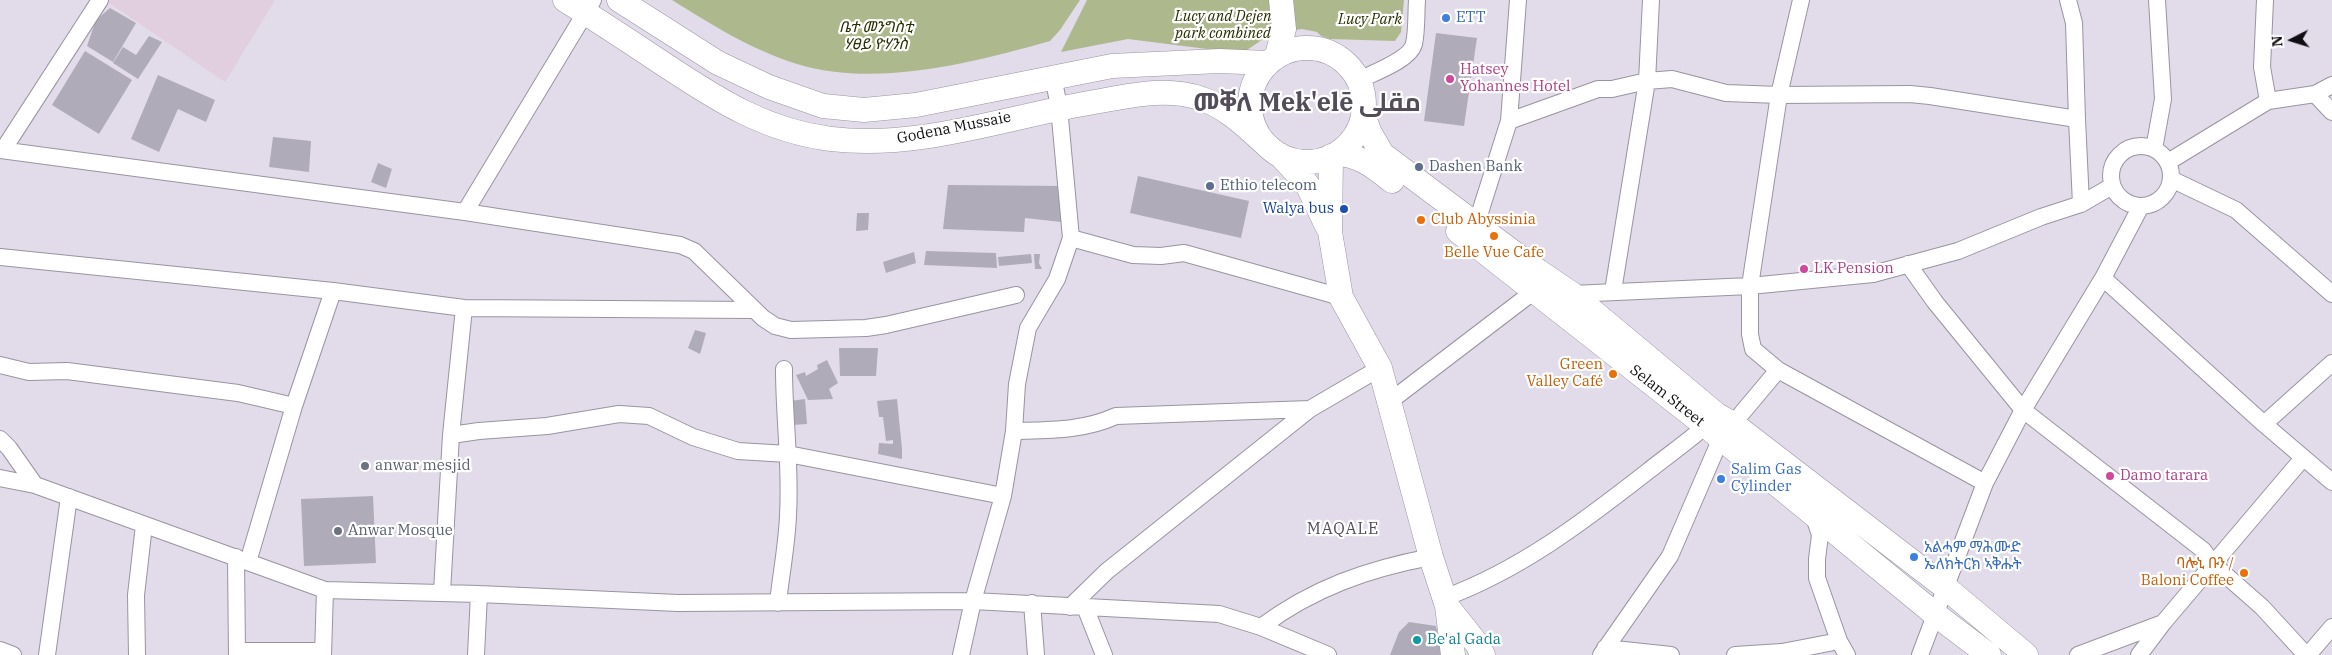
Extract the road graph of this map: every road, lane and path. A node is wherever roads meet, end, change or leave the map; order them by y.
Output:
1 (100, 0) edge
2 (565, 0) edge
3 (619, 0) edge
4 (1281, 0) edge
5 (1297, 0) edge
6 (1417, 0) edge
7 (1518, 0) edge
8 (1651, 0) edge
9 (1801, 0) edge
10 (2068, 0) edge
11 (2157, 0) edge
12 (2265, 0) edge
13 (589, 6) edge
14 (1312, 47) junction
15 (1273, 59) junction
16 (1053, 76) junction
17 (1359, 80) junction
18 (1647, 81) junction
19 (2332, 85) edge
20 (2315, 94) junction
21 (1779, 95) junction
22 (2268, 101) junction
23 (1059, 107) junction
24 (2332, 112) edge
25 (1363, 115) junction
26 (2077, 119) junction
27 (1509, 121) junction
28 (2154, 149) junction
29 (2, 150) edge
30 (1275, 152) junction
31 (1334, 155) junction
32 (2168, 162) junction
33 (2171, 178) junction
34 (2112, 186) junction
35 (2081, 204) junction
36 (2140, 206) junction
37 (465, 212) junction
38 (1471, 231) junction
39 (1330, 232) junction
40 (1071, 238) junction
41 (0, 257) edge
42 (1908, 264) junction
43 (2103, 278) junction
44 (1536, 282) junction
45 (1750, 286) junction
46 (333, 291) junction
47 (1613, 291) junction
48 (1572, 294) junction
49 (2332, 294) edge
50 (1016, 295) dead end
51 (1341, 297) junction
52 (464, 308) junction
53 (753, 310) junction
54 (2332, 363) edge
55 (0, 365) edge
56 (1380, 368) junction
57 (784, 369) dead end
58 (1778, 370) junction
59 (1389, 402) junction
60 (294, 406) junction
61 (1310, 409) junction
62 (2023, 410) junction
63 (2264, 424) junction
64 (1719, 426) junction
65 (1014, 431) junction
66 (451, 436) junction
67 (0, 439) edge
68 (788, 454) junction
69 (2303, 458) junction
70 (0, 478) edge
71 (2332, 482) edge
72 (1985, 483) junction
73 (35, 485) junction
74 (1003, 496) junction
75 (69, 497) junction
76 (1812, 512) junction
77 (144, 525) junction
78 (1431, 557) junction
79 (242, 559) junction
80 (2214, 564) junction
81 (1944, 587) junction
82 (325, 590) junction
83 (442, 592) junction
84 (479, 594) junction
85 (973, 601) junction
86 (1445, 602) junction
87 (778, 603) junction
88 (1032, 603) junction
89 (1077, 607) junction
90 (1936, 614) junction
91 (2163, 623) junction
92 (1261, 627) junction
93 (2332, 627) edge
94 (1843, 648) edge
95 (0, 650) edge
96 (1603, 652) edge
97 (237, 653) edge
98 (323, 653) edge
99 (13, 655) edge
100 (46, 655) edge
101 (136, 655) edge
102 (476, 655) edge
103 (961, 655) edge
104 (1036, 655) edge
105 (1104, 655) edge
106 (1328, 655) edge
107 (1453, 655) edge
108 (1483, 655) edge
109 (1671, 655) edge
110 (1735, 655) edge
111 (1920, 655) edge
112 (1988, 655) edge
113 (2026, 655) edge
114 (2078, 655) edge
115 (2139, 655) edge
116 (2307, 655) edge

1 - 29 street
2 - 13 street, Godena Mussaie
3 - 16 street, Godena Mussaie
4 - 15 street
5 - 14 street
6 - 17 street
7 - 27 street
8 - 18 street
9 - 21 street
10 - 26 street
11 - 28 street
12 - 22 street
13 - 23 street, Godena Mussaie
13 - 37 street
14 - 15 street
14 - 17 street
15 - 16 street, Godena Mussaie
15 - 30 street
16 - 23 street
17 - 25 street
18 - 21 street
18 - 27 street
18 - 47 street
19 - 20 street
20 - 22 street
20 - 24 street
21 - 26 street
21 - 45 street
22 - 32 street
23 - 30 street, Godena Mussaie
23 - 40 street
25 - 31 street
25 - 38 street
26 - 35 street
27 - 38 street
28 - 32 street
28 - 34 street
29 - 37 street
30 - 31 street
30 - 39 street
31 - 38 street
31 - 39 street
32 - 33 street
33 - 36 street
33 - 49 street
34 - 35 street
34 - 36 street
35 - 42 street
36 - 43 street
37 - 53 street
38 - 44 street
39 - 51 street
40 - 51 street
40 - 65 street
41 - 46 street
42 - 45 street
42 - 62 street
43 - 62 street
43 - 63 street
44 - 48 street, Selam Street
44 - 59 street
44 - 64 street, Selam Street
45 - 47 street
45 - 58 street
46 - 52 street
46 - 60 street
47 - 48 street
48 - 64 street, Selam Street
50 - 53 street
51 - 56 street
52 - 53 street
52 - 66 street
54 - 63 street
55 - 60 street
56 - 59 street
56 - 61 street
57 - 68 street
58 - 64 street
58 - 72 street
59 - 78 street
60 - 79 street
61 - 65 street
61 - 89 street
62 - 72 street
62 - 80 street
63 - 69 street
64 - 76 street, Selam Street
64 - 81 street, Selam Street
64 - 86 street
64 - 96 street
65 - 74 street
66 - 68 street
66 - 83 street
67 - 73 street
68 - 74 street
68 - 87 street
69 - 71 street
69 - 80 street
70 - 73 street
72 - 81 street
73 - 75 street
74 - 85 street
75 - 77 street
75 - 100 street
76 - 90 street, Selam Street
76 - 94 street
77 - 79 street
77 - 101 street
78 - 86 street
78 - 92 street
79 - 82 street
79 - 97 street
80 - 91 street
80 - 116 street
81 - 90 street
81 - 113 street, Selam Street
82 - 83 street
82 - 98 street
83 - 84 street
84 - 87 street
84 - 102 street
85 - 87 street
85 - 88 street
85 - 103 street
86 - 107 street
86 - 108 street
88 - 89 street
88 - 104 street
89 - 92 street
89 - 105 street
90 - 111 street
90 - 112 street, Selam Street
91 - 114 street
91 - 115 street
92 - 106 street
93 - 116 street
94 - 110 street
95 - 99 street
96 - 109 street
97 - 98 street

